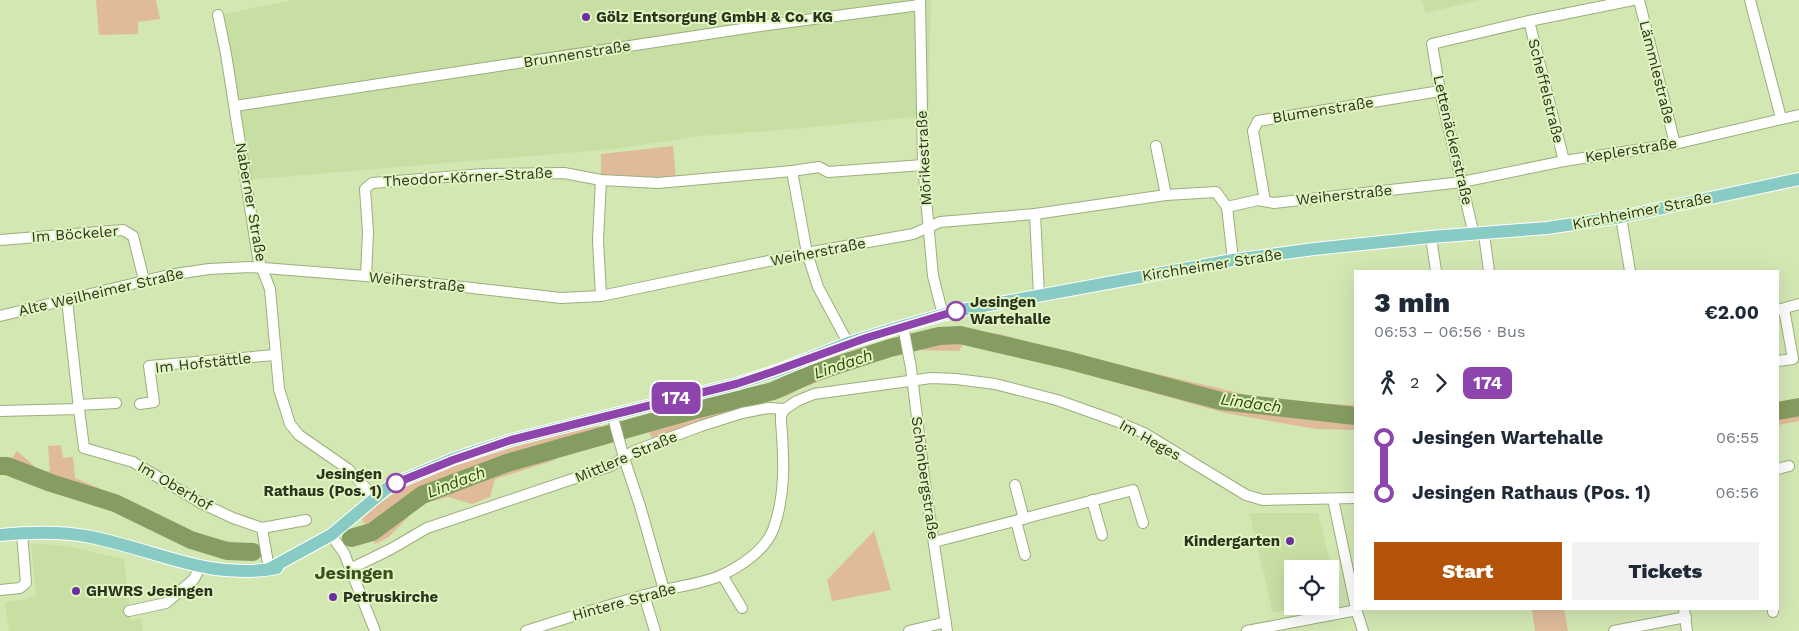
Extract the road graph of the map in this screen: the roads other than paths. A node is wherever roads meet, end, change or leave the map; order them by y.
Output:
1 (1633, 0) edge
2 (1639, 0) edge
3 (1750, 0) edge
4 (920, 3) edge
5 (218, 15) dead end
6 (1529, 21) junction
7 (1440, 91) junction
8 (235, 106) junction
9 (1799, 115) edge
10 (1781, 118) junction
11 (1675, 144) junction
12 (1156, 146) dead end
13 (1564, 161) junction
14 (923, 165) junction
15 (792, 171) junction
16 (1799, 179) edge
17 (601, 180) junction
18 (1462, 182) junction
19 (1166, 195) junction
20 (1265, 201) junction
21 (1227, 207) junction
22 (1035, 214) junction
23 (1621, 217) junction
24 (928, 227) junction
25 (1479, 234) junction
26 (1431, 237) junction
27 (0, 240) edge
28 (807, 253) junction
29 (1233, 260) junction
30 (262, 268) junction
31 (1436, 270) edge
32 (1489, 270) edge
33 (1630, 270) edge
34 (366, 276) junction
35 (144, 280) junction
36 (1040, 295) junction
37 (601, 296) junction
38 (66, 300) junction
39 (1799, 304) edge
40 (1781, 310) edge
41 (943, 315) junction
42 (0, 316) edge
43 (904, 331) junction
44 (848, 344) junction
45 (275, 355) junction
46 (1779, 361) edge
47 (912, 380) junction
48 (116, 403) dead end
49 (140, 404) dead end
50 (78, 407) junction
51 (785, 409) junction
52 (0, 412) edge
53 (613, 420) junction
54 (624, 458) junction
55 (1788, 466) dead end
56 (1779, 469) edge
57 (1015, 485) dead end
58 (375, 498) junction
59 (1354, 498) edge
60 (1333, 499) junction
61 (1092, 500) junction
62 (306, 520) dead end
63 (1020, 520) junction
64 (1143, 523) dead end
65 (262, 528) junction
66 (22, 533) junction
67 (0, 535) edge
68 (331, 535) junction
69 (1102, 535) dead end
70 (934, 542) junction
71 (1025, 555) dead end
72 (200, 567) junction
73 (269, 569) junction
74 (350, 570) junction
75 (722, 575) junction
76 (0, 590) edge
77 (664, 590) junction
78 (644, 595) junction
79 (1354, 599) edge
80 (742, 608) dead end
81 (1354, 608) edge
82 (1357, 610) edge
83 (129, 611) dead end
84 (1685, 613) edge
85 (947, 626) edge
86 (374, 629) edge
87 (1267, 629) edge
88 (363, 631) edge
89 (526, 631) edge
90 (655, 631) edge
91 (909, 631) edge
92 (1247, 631) edge
93 (1363, 631) edge
94 (1614, 631) edge
95 (1687, 631) edge

1 - 6 street
2 - 11 street, Lämmlestraße
3 - 10 street
4 - 8 street, Brunnenstraße
4 - 14 street, Mörikestraße
5 - 8 street, Naberner Straße
6 - 7 street, Lettenäckerstraße
6 - 13 street, Scheffelstraße
7 - 18 street, Lettenäckerstraße
7 - 20 street, Blumenstraße
8 - 30 street, Naberner Straße
9 - 10 street, Keplerstraße
10 - 11 street, Keplerstraße
11 - 13 street, Keplerstraße
12 - 19 street
13 - 18 street, Keplerstraße
14 - 15 street, Theodor-Körner-Straße
14 - 24 street, Mörikestraße
15 - 17 street, Theodor-Körner-Straße
15 - 28 street
16 - 23 main road, Kirchheimer Straße
17 - 34 street, Theodor-Körner-Straße
17 - 37 street
18 - 20 street, Weiherstraße
18 - 25 street, Lettenäckerstraße
19 - 21 street, Weiherstraße
19 - 22 street, Weiherstraße
20 - 21 street, Weiherstraße
21 - 29 street
22 - 24 street, Weiherstraße
22 - 36 street
23 - 25 main road, Kirchheimer Straße
23 - 33 street
24 - 28 street, Weiherstraße
24 - 41 street, Mörikestraße
25 - 26 main road, Kirchheimer Straße
25 - 32 street
26 - 29 main road, Kirchheimer Straße
26 - 31 street
27 - 35 street, Im Böckeler
28 - 37 street, Weiherstraße
28 - 44 street
29 - 36 main road, Kirchheimer Straße
30 - 34 street, Weiherstraße
30 - 35 street, Alte Weilheimer Straße
30 - 45 street, Naberner Straße
34 - 37 street, Weiherstraße
35 - 38 street, Alte Weilheimer Straße
36 - 41 main road, Kirchheimer Straße
38 - 42 street, Alte Weilheimer Straße
38 - 50 street
39 - 40 street
40 - 46 street
41 - 43 main road, Kirchheimer Straße
43 - 44 main road, Kirchheimer Straße
43 - 47 street, Schönbergstraße
44 - 53 main road, Kirchheimer Straße
45 - 49 street, Im Hofstättle
45 - 58 street, Naberner Straße
47 - 51 street, Mittlere Straße
47 - 60 street, Im Heges
47 - 70 street, Schönbergstraße
48 - 50 street
50 - 52 street
50 - 65 street, Im Oberhof
51 - 54 street, Mittlere Straße
51 - 75 street, Hintere Straße
53 - 54 street
53 - 58 main road, Kirchheimer Straße
54 - 74 street, Mittlere Straße
54 - 77 street
55 - 56 street
57 - 63 street
58 - 68 main road, Kirchheimer Straße
59 - 60 street, Im Heges
60 - 79 street
61 - 63 street
61 - 64 street
61 - 69 street
62 - 65 street, Im Oberhof
63 - 70 street
63 - 71 street
65 - 73 street
66 - 67 main road, Kirchheimer Straße
66 - 72 main road, Kirchheimer Straße
66 - 76 street
68 - 73 main road, Kirchheimer Straße
68 - 74 street
70 - 85 street, Schönbergstraße
72 - 73 main road, Kirchheimer Straße
72 - 83 street
74 - 86 street
75 - 77 street, Hintere Straße
75 - 80 street
77 - 78 street, Hintere Straße
78 - 89 street, Hintere Straße
78 - 90 street
81 - 87 street
82 - 93 street
84 - 94 street
84 - 95 street
85 - 91 street
86 - 88 street
87 - 92 street

